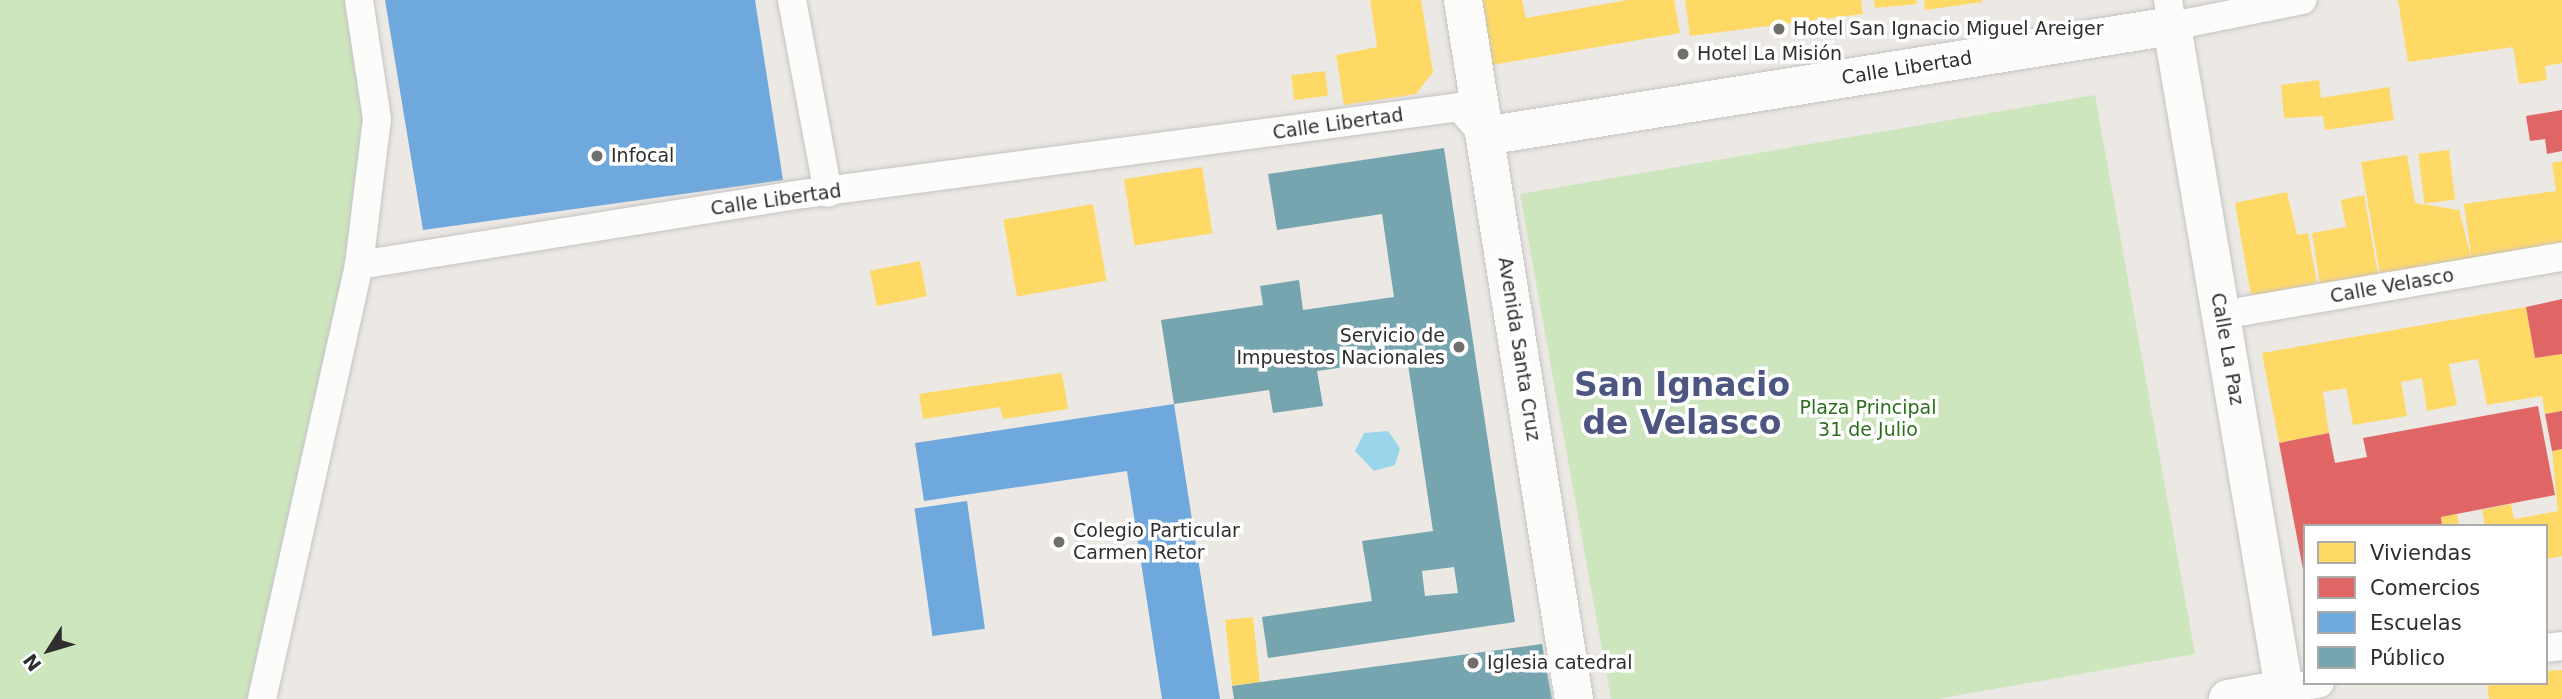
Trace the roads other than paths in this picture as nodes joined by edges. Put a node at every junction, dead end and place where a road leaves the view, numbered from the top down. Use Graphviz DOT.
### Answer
graph roads {
  1 [pos="359,0"];
  2 [pos="792,0"];
  3 [pos="1463,0"];
  4 [pos="2302,0"];
  5 [pos="2170,13"];
  6 [pos="1485,136"];
  7 [pos="828,193"];
  8 [pos="2562,257"];
  9 [pos="359,265"];
  10 [pos="2221,315"];
  11 [pos="2297,690"];
  12 [pos="261,699"];
  13 [pos="1574,699"];
  14 [pos="2228,699"];
  1 -- 9 [label="street"];
  2 -- 7 [label="street"];
  3 -- 6 [label="main road, Avenida Santa Cruz"];
  4 -- 5 [label="street, Calle Libertad"];
  5 -- 6 [label="main road, Calle Libertad"];
  5 -- 10 [label="main road, Calle La Paz"];
  6 -- 7 [label="street, Calle Libertad"];
  6 -- 13 [label="main road, Avenida Santa Cruz"];
  7 -- 9 [label="street, Calle Libertad"];
  8 -- 10 [label="street, Calle Velasco"];
  9 -- 12 [label="street"];
  10 -- 11 [label="main road, Calle La Paz"];
  11 -- 14 [label="main road"];
}
